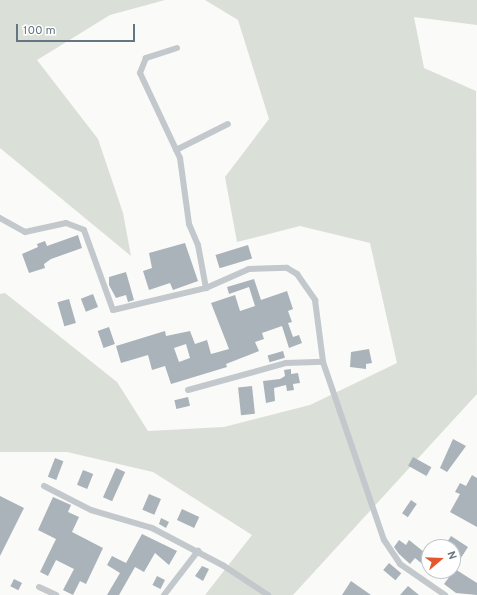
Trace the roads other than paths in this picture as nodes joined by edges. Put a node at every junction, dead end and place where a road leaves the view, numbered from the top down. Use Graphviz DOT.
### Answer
graph roads {
  1 [pos="177,48"];
  2 [pos="228,124"];
  3 [pos="176,150"];
  4 [pos="0,218"];
  5 [pos="206,288"];
  6 [pos="323,362"];
  7 [pos="188,390"];
  8 [pos="44,486"];
  9 [pos="198,552"];
  10 [pos="39,587"];
  11 [pos="56,595"];
  12 [pos="164,595"];
  13 [pos="268,595"];
  14 [pos="445,595"];
  1 -- 3 [label="street"];
  2 -- 3 [label="street"];
  3 -- 5 [label="street"];
  4 -- 5 [label="street"];
  5 -- 6 [label="street"];
  6 -- 7 [label="street"];
  6 -- 14 [label="street"];
  8 -- 9 [label="street"];
  9 -- 12 [label="street"];
  9 -- 13 [label="street"];
  10 -- 11 [label="street"];
}
